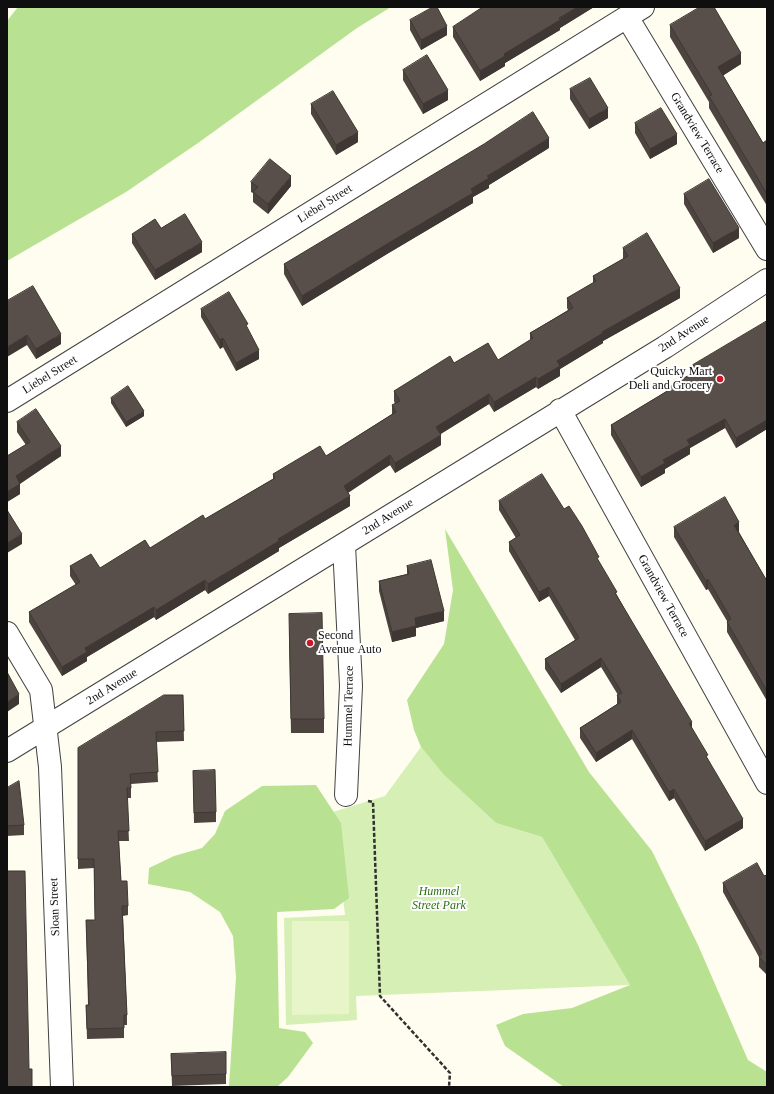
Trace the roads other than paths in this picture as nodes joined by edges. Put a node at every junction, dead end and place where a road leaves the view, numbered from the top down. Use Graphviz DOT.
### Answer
graph roads {
  1 [pos="635,12"];
  2 [pos="767,249"];
  3 [pos="767,280"];
  4 [pos="7,401"];
  5 [pos="560,410"];
  6 [pos="344,545"];
  7 [pos="7,633"];
  8 [pos="46,727"];
  9 [pos="7,751"];
  10 [pos="767,783"];
  11 [pos="346,795"];
  12 [pos="62,1087"];
  1 -- 2 [label="street, Grandview Terrace"];
  1 -- 4 [label="street, Liebel Street"];
  3 -- 5 [label="street, 2nd Avenue"];
  5 -- 6 [label="street, 2nd Avenue"];
  5 -- 10 [label="street, Grandview Terrace"];
  6 -- 8 [label="street, 2nd Avenue"];
  6 -- 11 [label="street, Hummel Terrace"];
  7 -- 8 [label="street, Sloan Street"];
  8 -- 9 [label="street, 2nd Avenue"];
  8 -- 12 [label="street, Sloan Street"];
}
